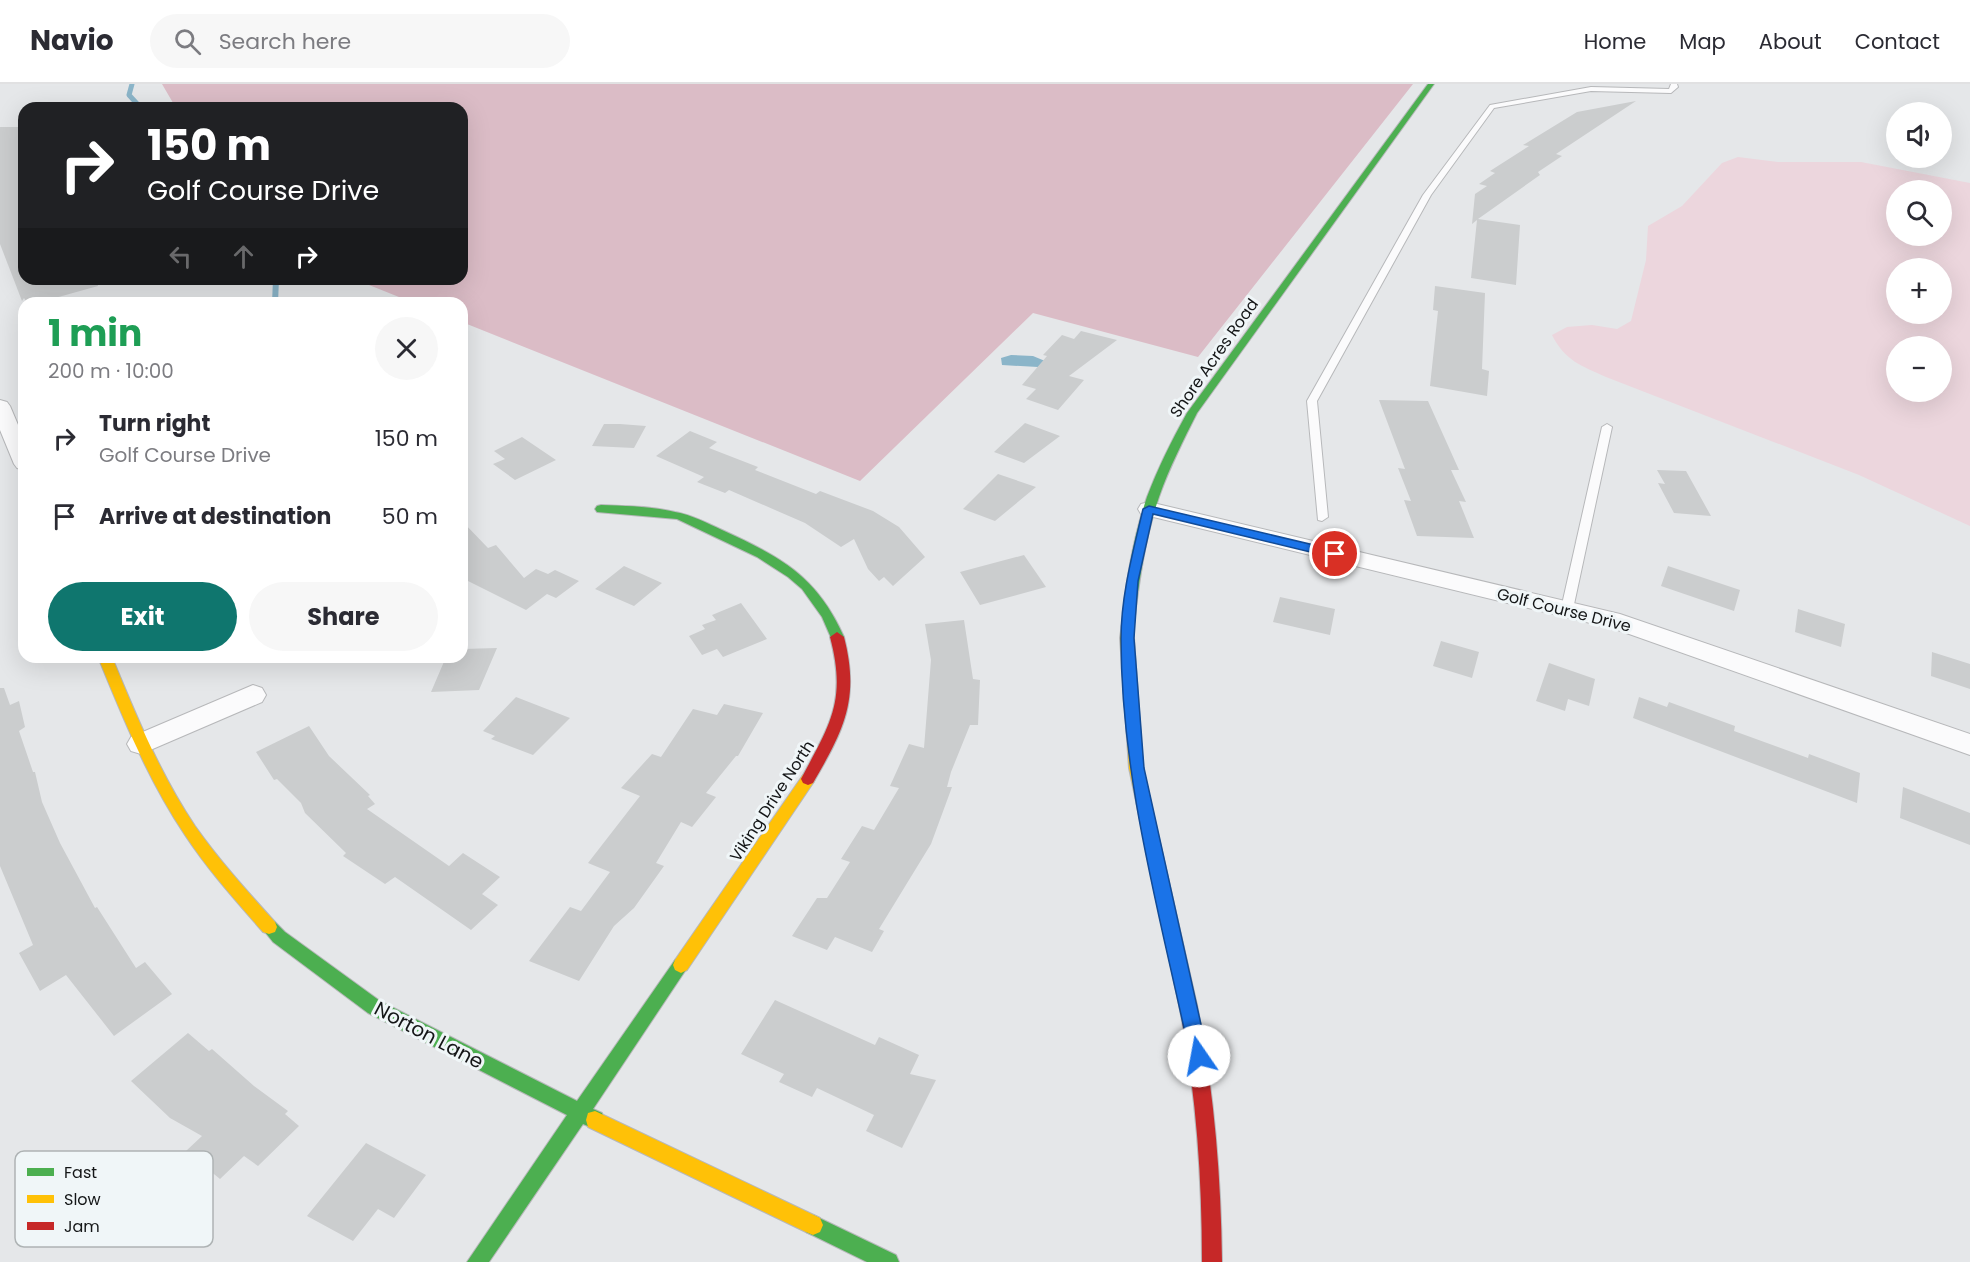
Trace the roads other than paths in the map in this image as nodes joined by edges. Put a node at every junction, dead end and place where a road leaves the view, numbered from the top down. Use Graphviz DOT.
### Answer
graph roads {
  1 [pos="1431,84"];
  2 [pos="1674,84"];
  3 [pos="0,406"];
  4 [pos="1607,427"];
  5 [pos="18,450"];
  6 [pos="601,509"];
  7 [pos="1149,509"];
  8 [pos="1322,517"];
  9 [pos="1567,609"];
  10 [pos="107,663"];
  11 [pos="253,695"];
  12 [pos="141,744"];
  13 [pos="1970,745"];
  14 [pos="580,1113"];
  15 [pos="477,1262"];
  16 [pos="889,1262"];
  17 [pos="1212,1262"];
  1 -- 7 [label="street, Shore Acres Road"];
  2 -- 8 [label="lane"];
  3 -- 5 [label="street"];
  4 -- 9 [label="lane"];
  6 -- 14 [label="street, Viking Drive North"];
  7 -- 9 [label="street, Golf Course Drive"];
  7 -- 17 [label="street, Shore Acres Road"];
  9 -- 13 [label="street, Golf Course Drive"];
  10 -- 12 [label="street, Norton Lane"];
  11 -- 12 [label="street"];
  12 -- 14 [label="street, Norton Lane"];
  14 -- 15 [label="street, Viking Drive North"];
  14 -- 16 [label="street, Norton Lane"];
}
